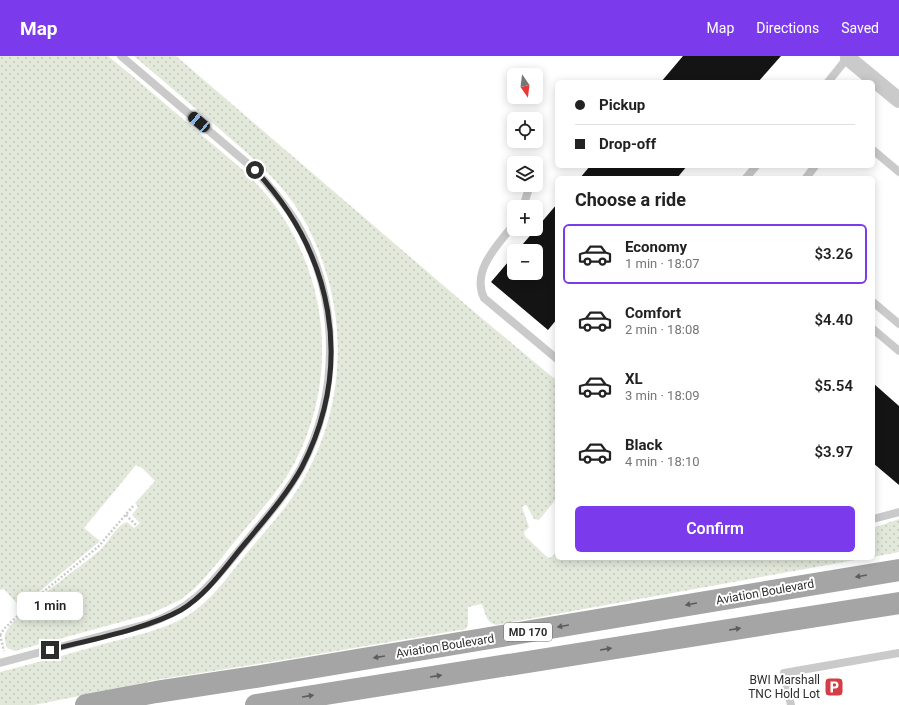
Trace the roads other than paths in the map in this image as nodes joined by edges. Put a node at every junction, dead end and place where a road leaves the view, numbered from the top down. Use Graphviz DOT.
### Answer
graph roads {
  1 [pos="121,56"];
  2 [pos="848,57"];
  3 [pos="830,80"];
  4 [pos="869,80"];
  5 [pos="876,88"];
  6 [pos="899,100"];
  7 [pos="875,152"];
  8 [pos="754,168"];
  9 [pos="899,172"];
  10 [pos="748,176"];
  11 [pos="507,233"];
  12 [pos="875,304"];
  13 [pos="899,324"];
  14 [pos="875,332"];
  15 [pos="899,351"];
  16 [pos="555,357"];
  17 [pos="899,512"];
  18 [pos="875,518"];
  19 [pos="899,570"];
  20 [pos="899,603"];
  21 [pos="899,653"];
  22 [pos="3,662"];
  23 [pos="86,705"];
  24 [pos="256,705"];
  25 [pos="791,705"];
  1 -- 22 [label="lane"];
  2 -- 3 [label="lane"];
  2 -- 4 [label="street"];
  5 -- 6 [label="street"];
  7 -- 9 [label="lane"];
  8 -- 10 [label="lane"];
  11 -- 16 [label="lane"];
  12 -- 13 [label="lane"];
  14 -- 15 [label="lane"];
  17 -- 18 [label="lane"];
  19 -- 23 [label="main road, Aviation Boulevard / MD 170, one-way"];
  24 -- 20 [label="main road, MD 170, one-way"];
  21 -- 25 [label="lane"];
}
